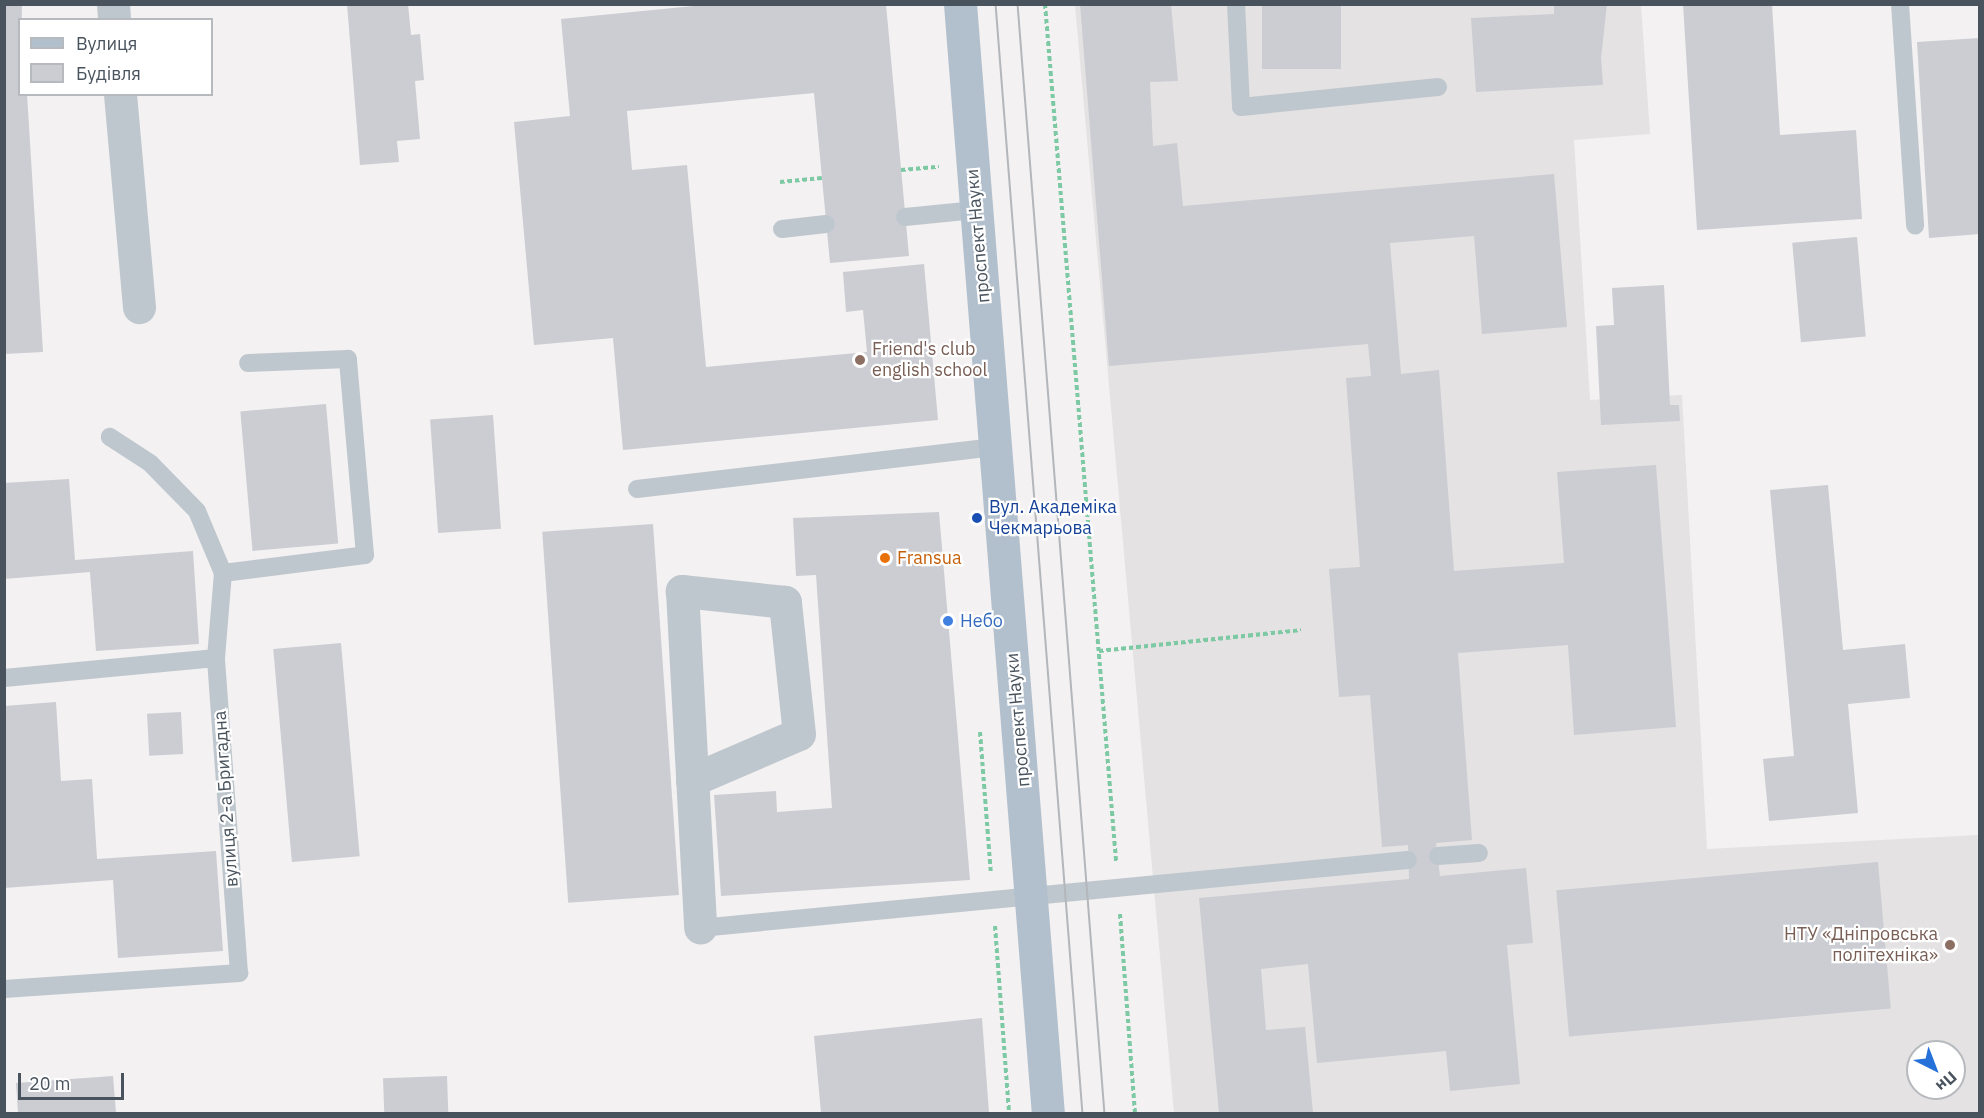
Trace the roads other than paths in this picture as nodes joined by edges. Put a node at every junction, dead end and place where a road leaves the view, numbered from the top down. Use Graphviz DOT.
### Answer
graph roads {
  1 [pos="960,4"];
  2 [pos="1236,4"];
  3 [pos="1900,4"];
  4 [pos="1438,87"];
  5 [pos="120,96"];
  6 [pos="976,210"];
  7 [pos="905,217"];
  8 [pos="826,224"];
  9 [pos="1915,225"];
  10 [pos="782,229"];
  11 [pos="139,307"];
  12 [pos="248,363"];
  13 [pos="110,437"];
  14 [pos="995,447"];
  15 [pos="637,489"];
  16 [pos="223,573"];
  17 [pos="216,658"];
  18 [pos="4,678"];
  19 [pos="692,780"];
  20 [pos="1479,853"];
  21 [pos="1438,856"];
  22 [pos="1408,860"];
  23 [pos="1032,895"];
  24 [pos="700,928"];
  25 [pos="4,990"];
  26 [pos="1048,1113"];
  1 -- 6 [label="main road, проспект Науки"];
  2 -- 4 [label="lane"];
  3 -- 9 [label="lane"];
  5 -- 11 [label="street"];
  6 -- 7 [label="lane"];
  6 -- 14 [label="main road, проспект Науки"];
  8 -- 10 [label="lane"];
  12 -- 16 [label="lane"];
  13 -- 16 [label="lane, вулиця 2-а Бригадна"];
  14 -- 15 [label="lane"];
  14 -- 23 [label="main road, проспект Науки"];
  16 -- 17 [label="lane, вулиця 2-а Бригадна"];
  17 -- 18 [label="lane"];
  17 -- 25 [label="lane, вулиця 2-а Бригадна"];
  19 -- 19 [label="street"];
  19 -- 24 [label="street"];
  20 -- 21 [label="lane"];
  22 -- 23 [label="lane"];
  23 -- 24 [label="lane"];
  23 -- 26 [label="main road, проспект Науки"];
}
